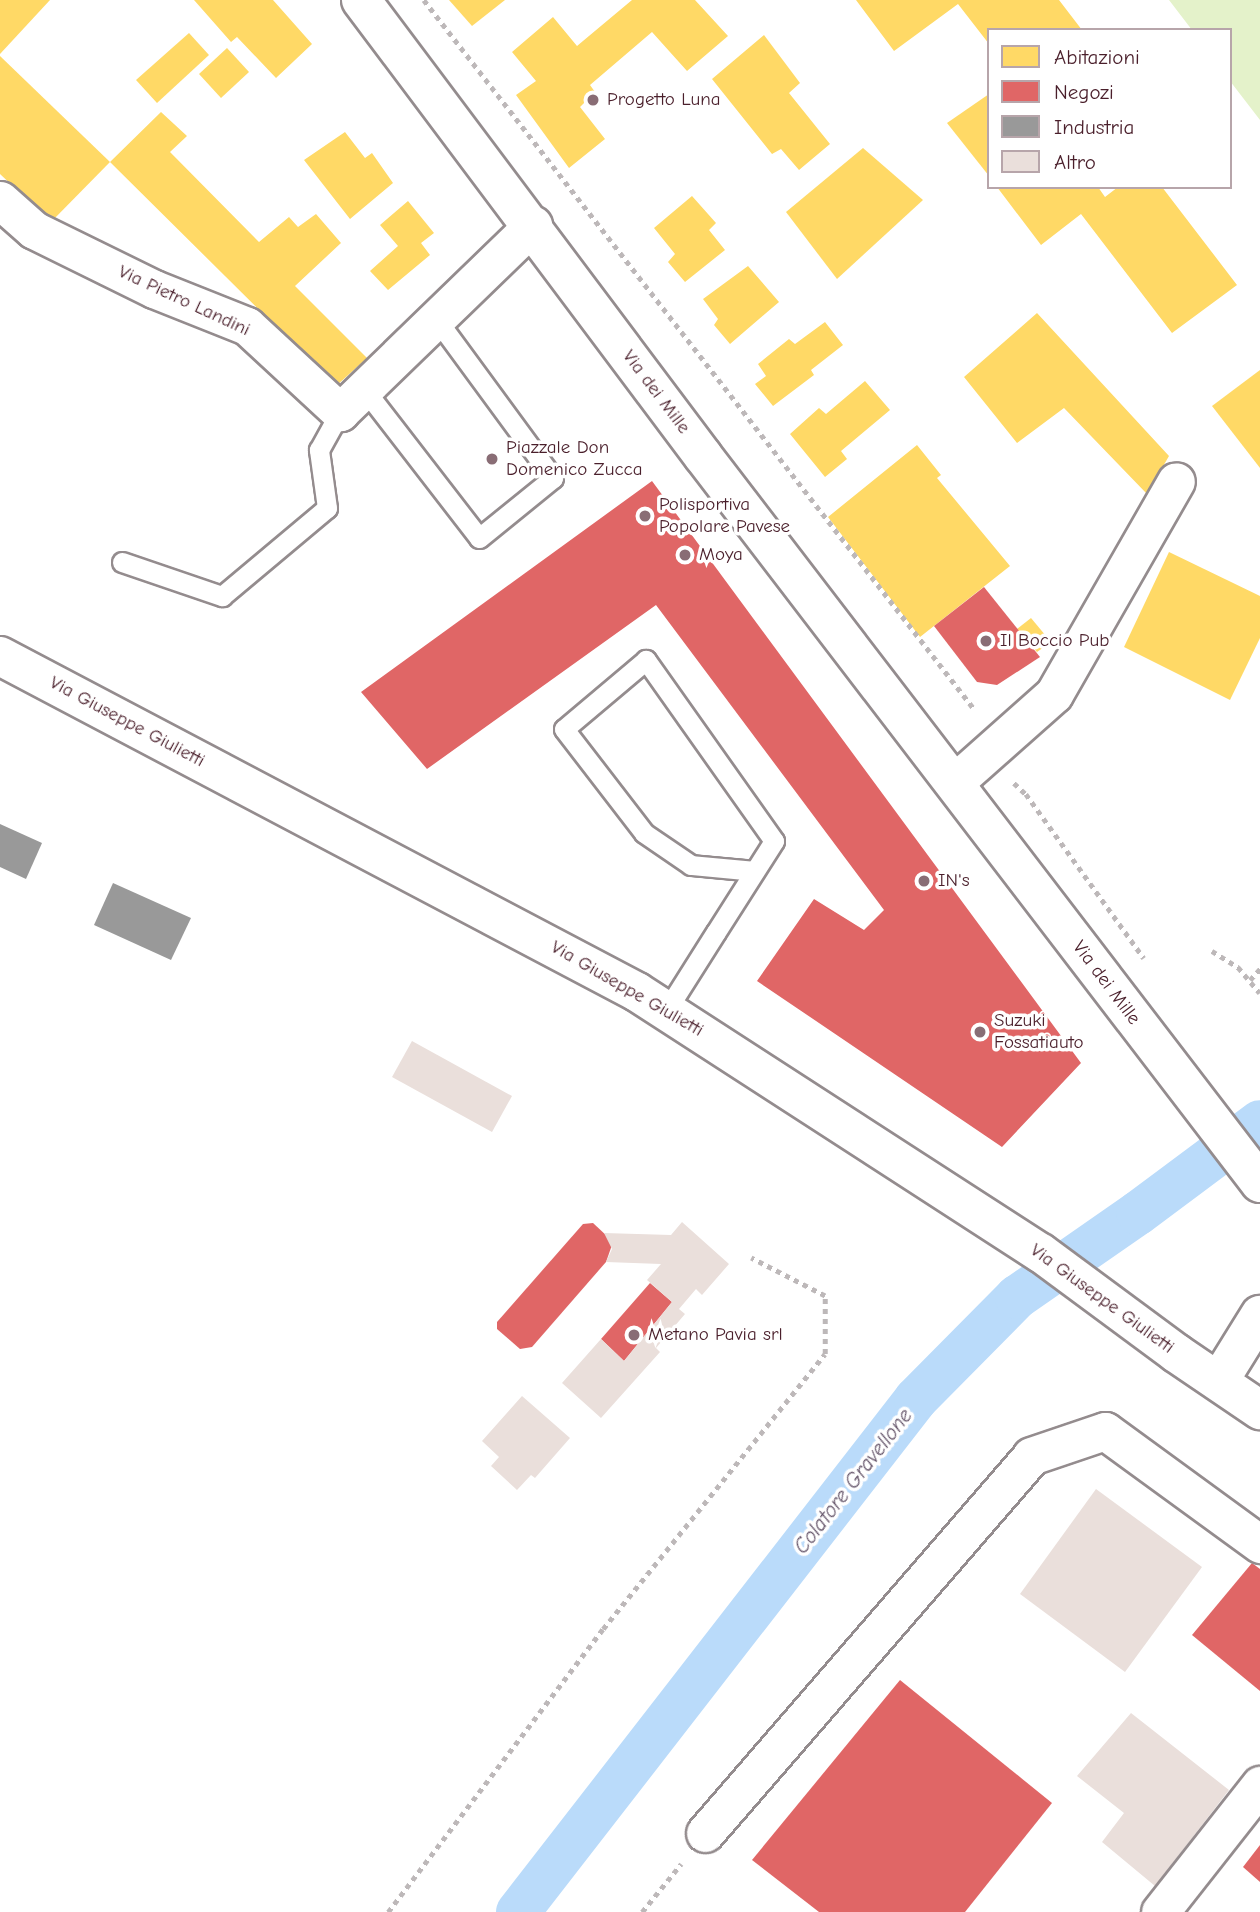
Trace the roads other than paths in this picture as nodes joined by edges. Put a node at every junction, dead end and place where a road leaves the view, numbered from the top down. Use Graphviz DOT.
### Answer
graph roads {
  1 [pos="360,0"];
  2 [pos="0,200"];
  3 [pos="533,225"];
  4 [pos="436,319"];
  5 [pos="352,400"];
  6 [pos="1176,481"];
  7 [pos="122,562"];
  8 [pos="0,656"];
  9 [pos="955,782"];
  10 [pos="754,871"];
  11 [pos="666,1011"];
  12 [pos="1260,1183"];
  13 [pos="1260,1315"];
  14 [pos="1219,1381"];
  15 [pos="1260,1410"];
  16 [pos="1260,1544"];
  17 [pos="1260,1785"];
  18 [pos="705,1833"];
  19 [pos="1160,1912"];
  1 -- 3 [label="street, Via dei Mille"];
  2 -- 5 [label="street, Via Pietro Landini"];
  3 -- 4 [label="street"];
  3 -- 9 [label="street, Via dei Mille"];
  4 -- 5 [label="street"];
  4 -- 5 [label="lane"];
  5 -- 7 [label="lane"];
  6 -- 9 [label="street"];
  8 -- 11 [label="street, Via Giuseppe Giulietti"];
  9 -- 12 [label="street, Via dei Mille"];
  10 -- 10 [label="lane"];
  10 -- 11 [label="lane"];
  11 -- 14 [label="street, Via Giuseppe Giulietti"];
  13 -- 14 [label="street"];
  14 -- 15 [label="street, Via Giuseppe Giulietti"];
  16 -- 18 [label="street"];
  17 -- 19 [label="street"];
}
